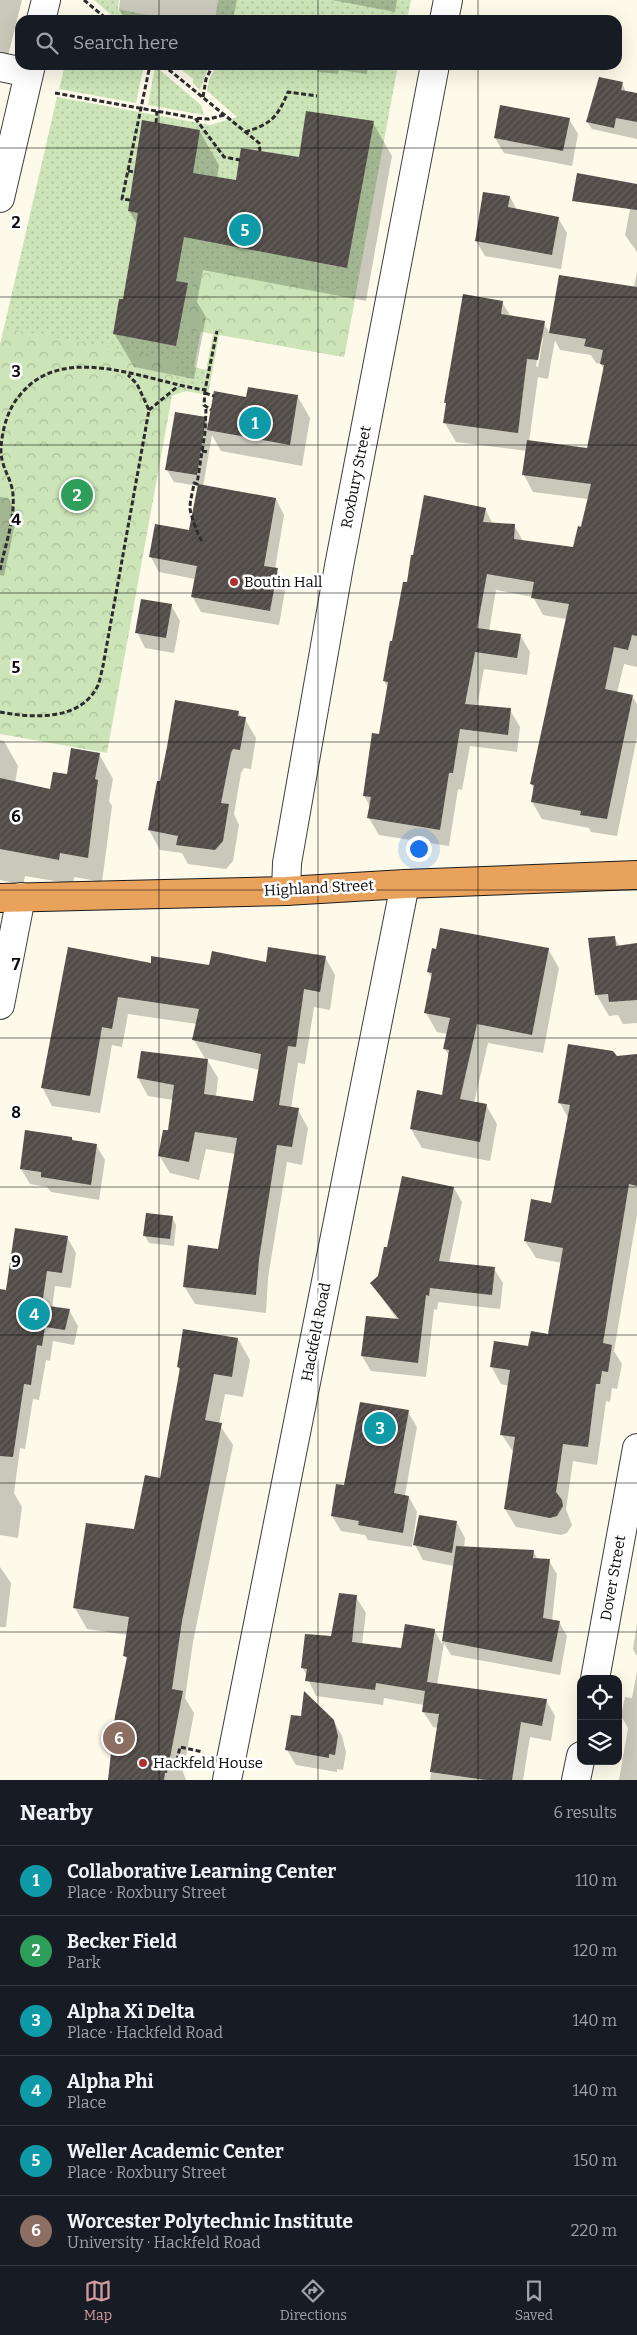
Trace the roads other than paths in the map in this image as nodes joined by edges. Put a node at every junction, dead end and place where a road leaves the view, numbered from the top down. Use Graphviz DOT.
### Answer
graph roads {
  1 [pos="46,0"];
  2 [pos="448,0"];
  3 [pos="42,15"];
  4 [pos="445,15"];
  5 [pos="0,67"];
  6 [pos="15,68"];
  7 [pos="30,70"];
  8 [pos="434,70"];
  9 [pos="0,198"];
  10 [pos="637,876"];
  11 [pos="405,884"];
  12 [pos="286,891"];
  13 [pos="11,898"];
  14 [pos="0,1005"];
  15 [pos="637,1448"];
  16 [pos="596,1675"];
  17 [pos="579,1765"];
  18 [pos="227,1780"];
  19 [pos="576,1780"];
  1 -- 3 [label="street"];
  2 -- 4 [label="street"];
  5 -- 6 [label="street"];
  7 -- 9 [label="street"];
  8 -- 12 [label="street, Roxbury Street"];
  10 -- 11 [label="highway, Highland Street"];
  11 -- 12 [label="highway, Highland Street"];
  11 -- 18 [label="street, Hackfeld Road"];
  12 -- 13 [label="highway, Highland Street"];
  13 -- 14 [label="street"];
  15 -- 16 [label="street, Dover Street"];
  17 -- 19 [label="street"];
}
